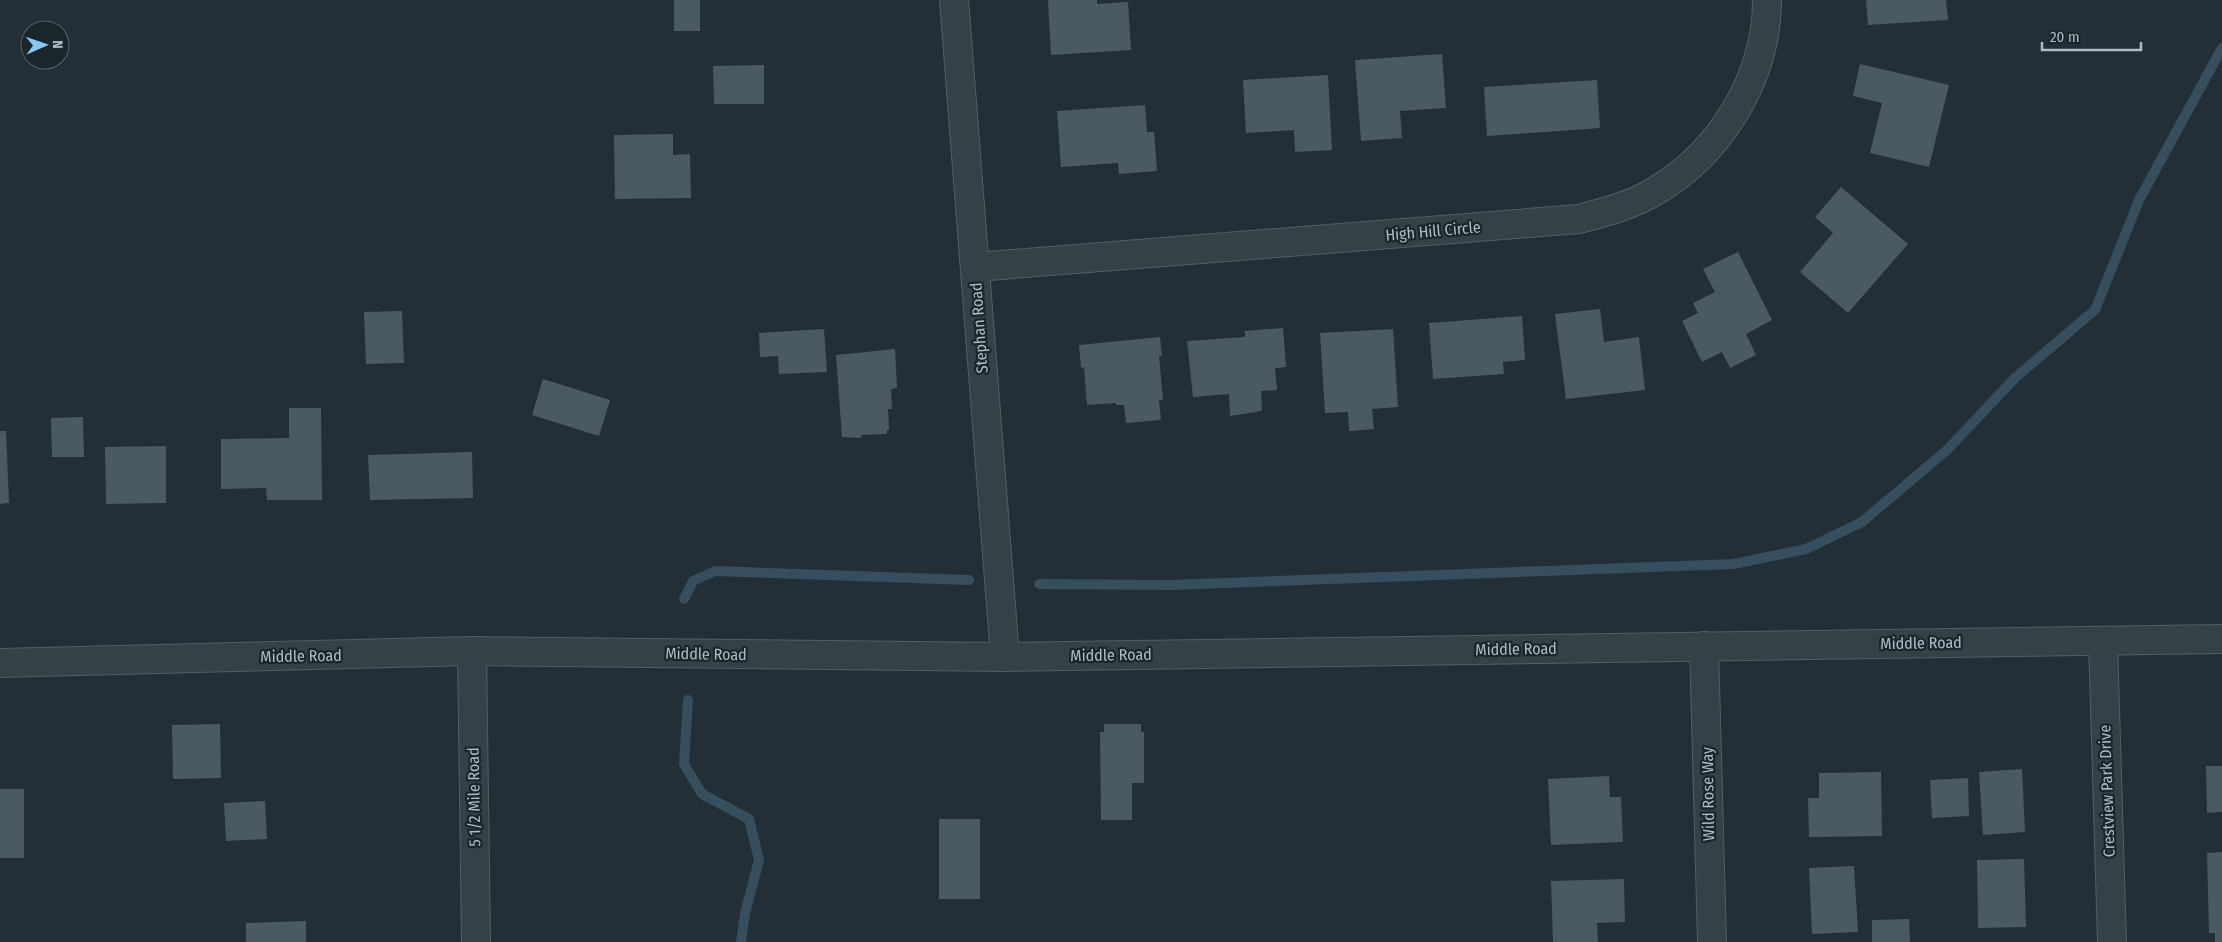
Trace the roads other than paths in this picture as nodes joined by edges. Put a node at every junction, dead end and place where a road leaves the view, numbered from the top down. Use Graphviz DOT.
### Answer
graph roads {
  1 [pos="954,0"];
  2 [pos="1767,0"];
  3 [pos="974,267"];
  4 [pos="2222,639"];
  5 [pos="2103,641"];
  6 [pos="1704,646"];
  7 [pos="472,651"];
  8 [pos="1004,657"];
  9 [pos="0,663"];
  10 [pos="476,942"];
  11 [pos="1712,942"];
  12 [pos="2112,942"];
  1 -- 3 [label="street, Stephan Road"];
  2 -- 3 [label="street, High Hill Circle"];
  3 -- 8 [label="street, Stephan Road"];
  4 -- 5 [label="street, Middle Road"];
  5 -- 6 [label="street, Middle Road"];
  5 -- 12 [label="street, Crestview Park Drive"];
  6 -- 8 [label="street, Middle Road"];
  6 -- 11 [label="street, Wild Rose Way"];
  7 -- 8 [label="street, Middle Road"];
  7 -- 9 [label="street, Middle Road"];
  7 -- 10 [label="street, 5 1/2 Mile Road"];
}
